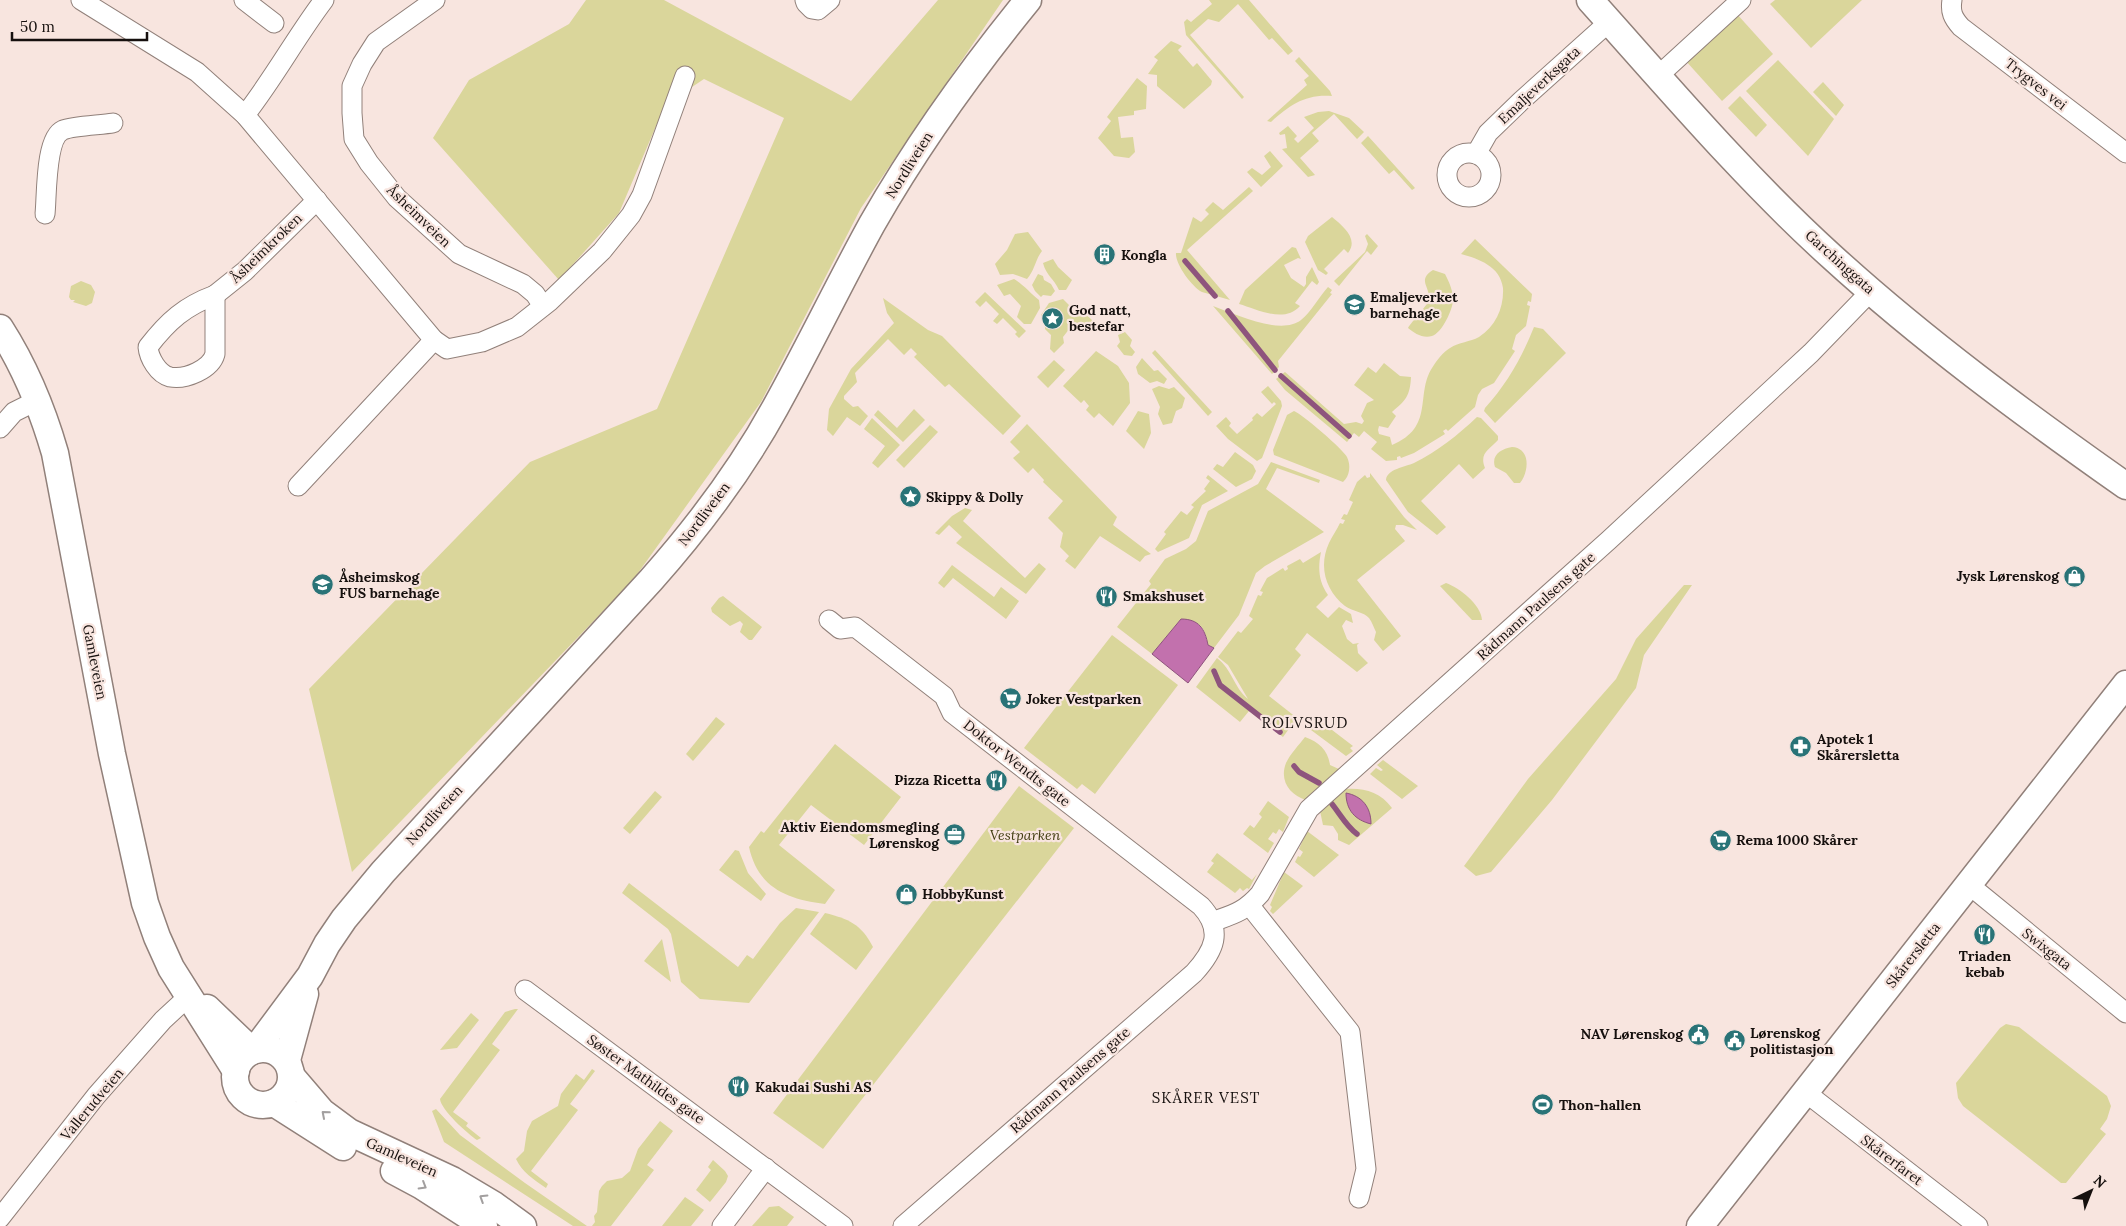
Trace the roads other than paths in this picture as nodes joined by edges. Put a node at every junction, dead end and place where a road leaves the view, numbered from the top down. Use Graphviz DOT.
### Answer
graph roads {
  1 [pos="81,0"];
  2 [pos="244,0"];
  3 [pos="324,0"];
  4 [pos="435,0"];
  5 [pos="806,0"];
  6 [pos="830,0"];
  7 [pos="1028,0"];
  8 [pos="1590,0"];
  9 [pos="1741,0"];
  10 [pos="1951,5"];
  11 [pos="1609,22"];
  12 [pos="274,23"];
  13 [pos="686,76"];
  14 [pos="1658,76"];
  15 [pos="245,115"];
  16 [pos="113,123"];
  17 [pos="2126,153"];
  18 [pos="1476,154"];
  19 [pos="316,200"];
  20 [pos="45,214"];
  21 [pos="1871,291"];
  22 [pos="216,295"];
  23 [pos="543,306"];
  24 [pos="0,328"];
  25 [pos="440,344"];
  26 [pos="38,400"];
  27 [pos="0,428"];
  28 [pos="298,486"];
  29 [pos="2126,486"];
  30 [pos="829,620"];
  31 [pos="2126,684"];
  32 [pos="1968,884"];
  33 [pos="1250,906"];
  34 [pos="1209,918"];
  35 [pos="310,976"];
  36 [pos="525,990"];
  37 [pos="189,996"];
  38 [pos="2126,1012"];
  39 [pos="254,1050"];
  40 [pos="289,1069"];
  41 [pos="236,1071"];
  42 [pos="1805,1092"];
  43 [pos="274,1103"];
  44 [pos="766,1168"];
  45 [pos="1359,1198"];
  46 [pos="0,1218"];
  47 [pos="484,1226"];
  48 [pos="523,1226"];
  49 [pos="722,1226"];
  50 [pos="844,1226"];
  51 [pos="903,1226"];
  52 [pos="1700,1226"];
  53 [pos="1978,1226"];
  1 -- 15 [label="street"];
  2 -- 12 [label="street"];
  3 -- 15 [label="street"];
  4 -- 23 [label="street, Åsheimveien"];
  5 -- 6 [label="street"];
  7 -- 35 [label="main road, Nordliveien"];
  8 -- 11 [label="main road, Garchinggata"];
  9 -- 14 [label="street"];
  10 -- 17 [label="street, Trygves vei"];
  11 -- 14 [label="main road, Garchinggata"];
  11 -- 18 [label="street, Emaljeverksgata"];
  13 -- 23 [label="street"];
  14 -- 21 [label="main road, Garchinggata"];
  15 -- 19 [label="street"];
  16 -- 20 [label="street"];
  19 -- 22 [label="street, Åsheimkroken"];
  19 -- 25 [label="street"];
  21 -- 29 [label="main road, Garchinggata"];
  21 -- 33 [label="street, Rådmann Paulsens gate"];
  22 -- 22 [label="street, Åsheimkroken"];
  23 -- 25 [label="street"];
  24 -- 26 [label="main road, Gamleveien"];
  25 -- 28 [label="street"];
  26 -- 27 [label="street"];
  26 -- 37 [label="main road, Gamleveien"];
  30 -- 34 [label="street, Doktor Wendts gate"];
  31 -- 32 [label="main road, Skårersletta"];
  32 -- 38 [label="street, Swixgata"];
  32 -- 42 [label="main road, Skårersletta"];
  33 -- 34 [label="street, Rådmann Paulsens gate"];
  33 -- 45 [label="street"];
  34 -- 51 [label="street, Rådmann Paulsens gate"];
  35 -- 39 [label="main road, Nordliveien"];
  35 -- 40 [label="main road, Nordliveien"];
  36 -- 44 [label="street, Søster Mathildes gate"];
  37 -- 39 [label="main road, Gamleveien"];
  37 -- 41 [label="main road, Gamleveien"];
  37 -- 46 [label="street, Vallerudveien"];
  39 -- 40 [label="main road, Gamleveien"];
  39 -- 41 [label="main road"];
  40 -- 43 [label="main road"];
  48 -- 40 [label="main road, Gamleveien, one-way"];
  41 -- 43 [label="main road, Gamleveien"];
  42 -- 52 [label="main road, Skårersletta"];
  42 -- 53 [label="street, Skårerfaret"];
  43 -- 47 [label="main road, Gamleveien, one-way"];
  44 -- 49 [label="street"];
  44 -- 50 [label="street"];
}
